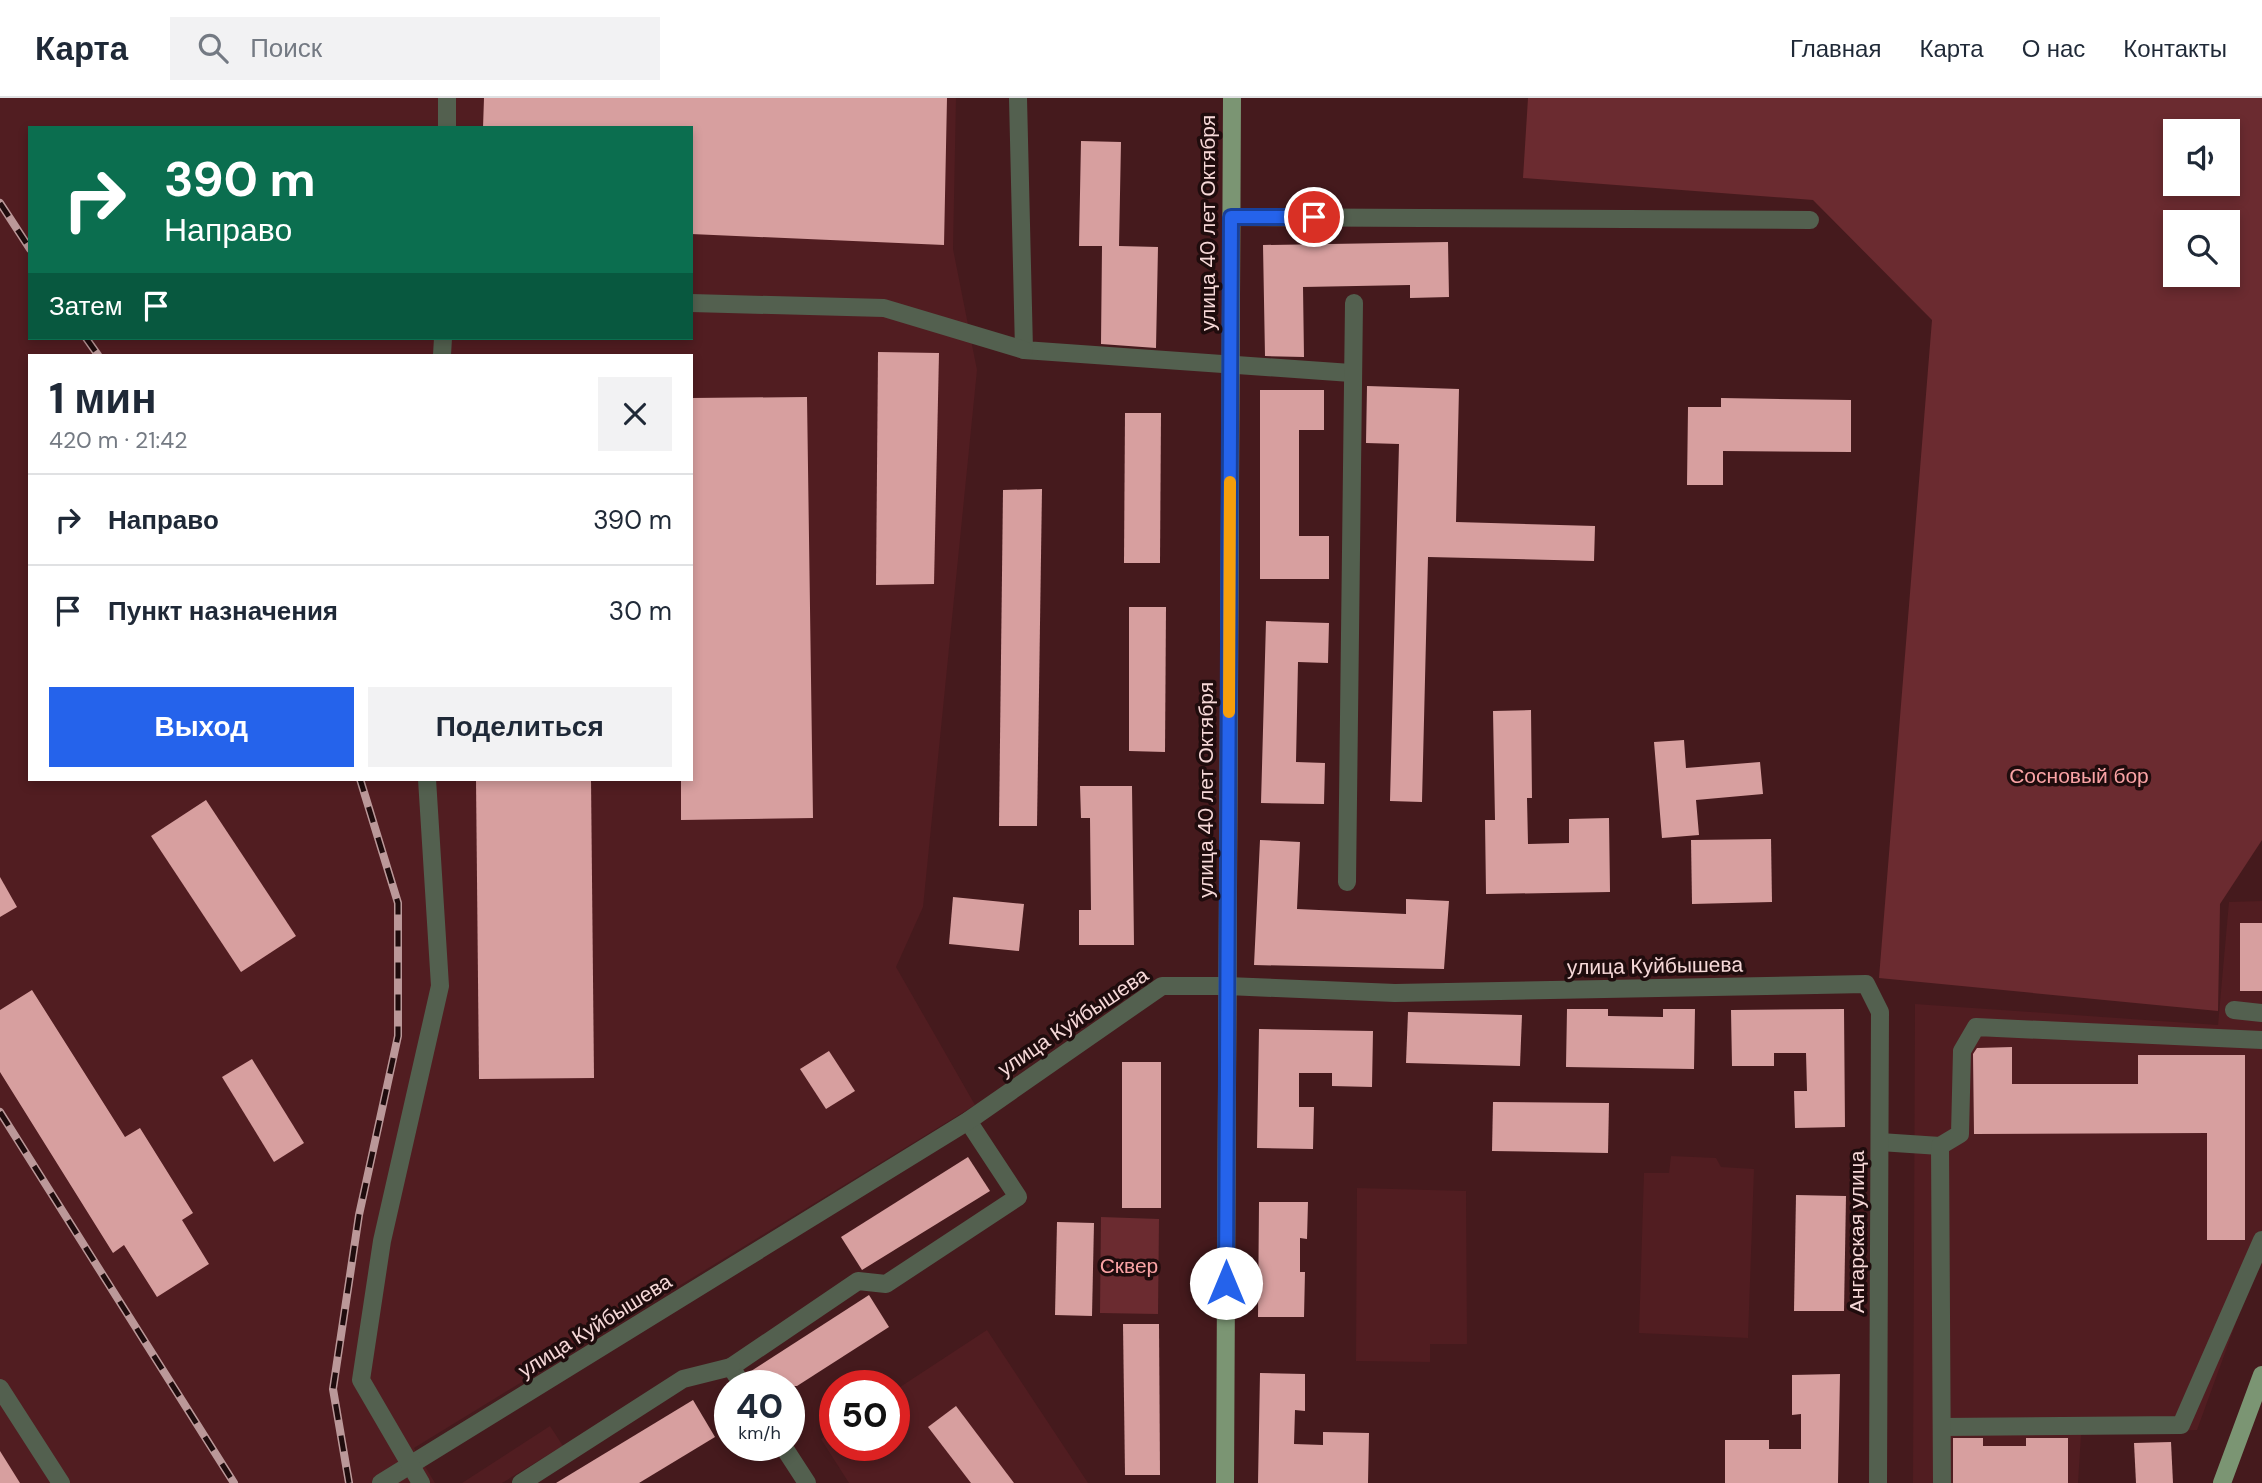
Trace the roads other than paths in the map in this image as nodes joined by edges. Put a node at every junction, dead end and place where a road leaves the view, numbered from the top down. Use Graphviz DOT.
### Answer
graph roads {
  1 [pos="447,98"];
  2 [pos="1018,98"];
  3 [pos="1232,98"];
  4 [pos="447,126"];
  5 [pos="1231,217"];
  6 [pos="1810,220"];
  7 [pos="693,303"];
  8 [pos="1354,303"];
  9 [pos="1024,350"];
  10 [pos="1230,364"];
  11 [pos="1351,373"];
  12 [pos="427,781"];
  13 [pos="1347,882"];
  14 [pos="1866,984"];
  15 [pos="1227,986"];
  16 [pos="2234,1010"];
  17 [pos="2262,1013"];
  18 [pos="2262,1040"];
  19 [pos="968,1121"];
  20 [pos="1880,1142"];
  21 [pos="1940,1146"];
  22 [pos="2262,1240"];
  23 [pos="731,1367"];
  24 [pos="733,1370"];
  25 [pos="2262,1375"];
  26 [pos="0,1388"];
  27 [pos="1942,1427"];
  28 [pos="793,1461"];
  29 [pos="411,1467"];
  30 [pos="61,1483"];
  31 [pos="381,1483"];
  32 [pos="421,1483"];
  33 [pos="521,1483"];
  34 [pos="807,1483"];
  35 [pos="1225,1483"];
  36 [pos="1878,1483"];
  37 [pos="1942,1483"];
  38 [pos="2222,1483"];
  1 -- 4 [label="street"];
  2 -- 9 [label="street"];
  3 -- 5 [label="main road, улица 40 лет Октября"];
  5 -- 6 [label="street"];
  5 -- 10 [label="main road, улица 40 лет Октября"];
  7 -- 9 [label="street"];
  8 -- 11 [label="street"];
  9 -- 10 [label="street"];
  10 -- 11 [label="street"];
  10 -- 15 [label="main road, улица 40 лет Октября"];
  11 -- 13 [label="street"];
  12 -- 29 [label="street"];
  14 -- 15 [label="street, улица Куйбышева"];
  14 -- 20 [label="street, Ангарская улица"];
  15 -- 19 [label="street, улица Куйбышева"];
  15 -- 35 [label="main road, улица 40 лет Октября"];
  16 -- 17 [label="street"];
  18 -- 21 [label="street"];
  19 -- 23 [label="street"];
  19 -- 29 [label="street, улица Куйбышева"];
  20 -- 21 [label="street"];
  20 -- 36 [label="street, Ангарская улица"];
  21 -- 27 [label="street"];
  22 -- 27 [label="street"];
  23 -- 24 [label="street"];
  23 -- 33 [label="street"];
  25 -- 38 [label="main road"];
  26 -- 30 [label="street"];
  27 -- 37 [label="street"];
  28 -- 34 [label="street"];
  29 -- 31 [label="street, улица Куйбышева"];
  29 -- 32 [label="street"];
}
